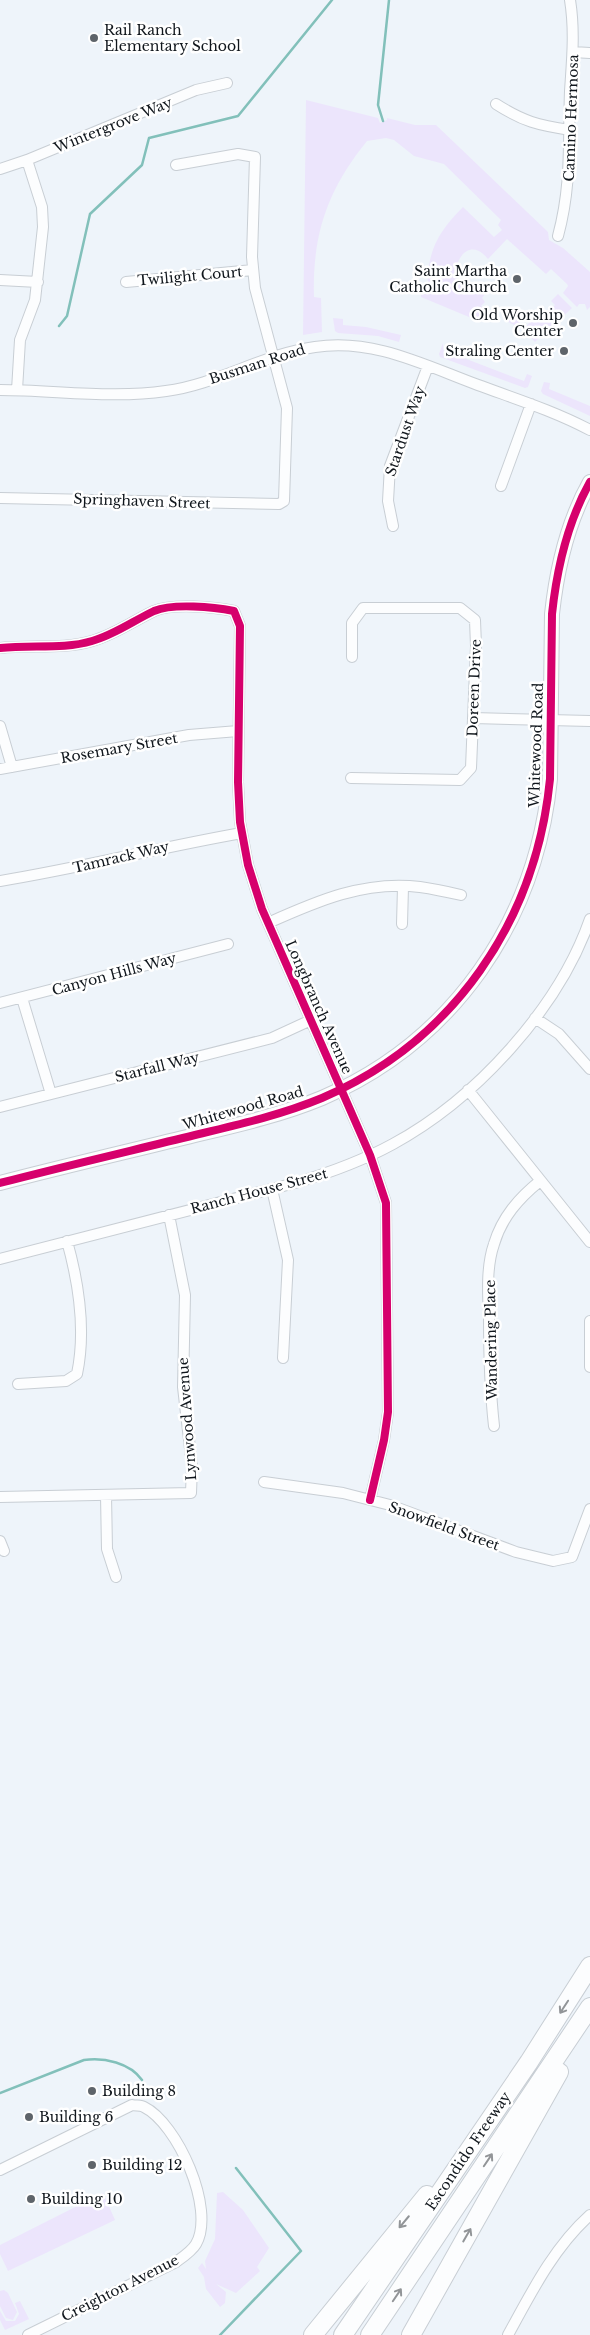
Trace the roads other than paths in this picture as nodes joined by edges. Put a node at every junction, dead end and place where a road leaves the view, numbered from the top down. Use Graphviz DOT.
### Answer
graph roads {
  1 [pos="570,0"];
  2 [pos="573,52"];
  3 [pos="590,53"];
  4 [pos="227,83"];
  5 [pos="496,104"];
  6 [pos="570,130"];
  7 [pos="27,160"];
  8 [pos="176,165"];
  9 [pos="0,169"];
  10 [pos="558,236"];
  11 [pos="253,270"];
  12 [pos="0,280"];
  13 [pos="38,282"];
  14 [pos="126,282"];
  15 [pos="273,356"];
  16 [pos="428,366"];
  17 [pos="0,390"];
  18 [pos="17,390"];
  19 [pos="531,404"];
  20 [pos="590,430"];
  21 [pos="590,482"];
  22 [pos="501,486"];
  23 [pos="0,498"];
  24 [pos="393,526"];
  25 [pos="0,648"];
  26 [pos="352,657"];
  27 [pos="474,718"];
  28 [pos="551,720"];
  29 [pos="590,720"];
  30 [pos="0,726"];
  31 [pos="238,731"];
  32 [pos="12,767"];
  33 [pos="0,769"];
  34 [pos="351,778"];
  35 [pos="242,833"];
  36 [pos="0,881"];
  37 [pos="404,887"];
  38 [pos="461,895"];
  39 [pos="590,919"];
  40 [pos="268,923"];
  41 [pos="402,924"];
  42 [pos="588,932"];
  43 [pos="228,944"];
  44 [pos="22,998"];
  45 [pos="0,1003"];
  46 [pos="535,1018"];
  47 [pos="311,1020"];
  48 [pos="590,1069"];
  49 [pos="342,1089"];
  50 [pos="468,1090"];
  51 [pos="51,1094"];
  52 [pos="0,1107"];
  53 [pos="370,1155"];
  54 [pos="540,1181"];
  55 [pos="0,1184"];
  56 [pos="272,1189"];
  57 [pos="169,1215"];
  58 [pos="67,1242"];
  59 [pos="590,1242"];
  60 [pos="0,1259"];
  61 [pos="590,1321"];
  62 [pos="282,1358"];
  63 [pos="590,1367"];
  64 [pos="18,1384"];
  65 [pos="494,1426"];
  66 [pos="264,1482"];
  67 [pos="106,1495"];
  68 [pos="0,1497"];
  69 [pos="370,1500"];
  70 [pos="590,1509"];
  71 [pos="0,1541"];
  72 [pos="4,1551"];
  73 [pos="116,1577"];
  74 [pos="590,1966"];
  75 [pos="590,2008"];
  76 [pos="0,2170"];
  77 [pos="451,2178"];
  78 [pos="590,2215"];
  79 [pos="28,2335"];
  80 [pos="313,2335"];
  81 [pos="343,2335"];
  82 [pos="370,2335"];
  83 [pos="410,2335"];
  84 [pos="508,2335"];
  1 -- 2 [label="street, Camino Hermosa"];
  2 -- 3 [label="street"];
  2 -- 6 [label="street, Camino Hermosa"];
  4 -- 7 [label="street, Wintergrove Way"];
  5 -- 6 [label="street"];
  6 -- 10 [label="street, Camino Hermosa"];
  7 -- 9 [label="street, Wintergrove Way"];
  7 -- 13 [label="street"];
  8 -- 11 [label="street"];
  11 -- 14 [label="street, Twilight Court"];
  11 -- 15 [label="street"];
  12 -- 13 [label="street"];
  13 -- 18 [label="street"];
  15 -- 16 [label="street, Busman Road"];
  15 -- 18 [label="street, Busman Road"];
  15 -- 23 [label="street, Springhaven Street"];
  16 -- 19 [label="street, Busman Road"];
  16 -- 24 [label="street, Stardust Way"];
  17 -- 18 [label="street, Busman Road"];
  19 -- 20 [label="street, Busman Road"];
  19 -- 22 [label="street"];
  21 -- 28 [label="main road, Whitewood Road"];
  25 -- 31 [label="street, Longbranch Avenue"];
  26 -- 27 [label="street, Doreen Drive"];
  27 -- 28 [label="street"];
  27 -- 34 [label="street, Doreen Drive"];
  28 -- 29 [label="street"];
  28 -- 49 [label="main road, Whitewood Road"];
  30 -- 32 [label="street"];
  31 -- 32 [label="street, Rosemary Street"];
  31 -- 35 [label="street, Longbranch Avenue"];
  32 -- 33 [label="street, Rosemary Street"];
  35 -- 36 [label="street, Tamrack Way"];
  35 -- 40 [label="street, Longbranch Avenue"];
  37 -- 38 [label="street"];
  37 -- 40 [label="street"];
  37 -- 41 [label="street"];
  39 -- 42 [label="street, Ranch House Street"];
  40 -- 47 [label="street, Longbranch Avenue"];
  42 -- 46 [label="street, Ranch House Street"];
  43 -- 44 [label="street, Canyon Hills Way"];
  44 -- 45 [label="street, Canyon Hills Way"];
  44 -- 51 [label="street"];
  46 -- 48 [label="street"];
  46 -- 50 [label="street, Ranch House Street"];
  47 -- 49 [label="street, Longbranch Avenue"];
  47 -- 51 [label="street, Starfall Way"];
  49 -- 53 [label="street, Longbranch Avenue"];
  49 -- 55 [label="main road, Whitewood Road"];
  50 -- 53 [label="street, Ranch House Street"];
  50 -- 54 [label="street"];
  51 -- 52 [label="street, Starfall Way"];
  53 -- 56 [label="street, Ranch House Street"];
  53 -- 69 [label="street, Longbranch Avenue"];
  54 -- 59 [label="street"];
  54 -- 65 [label="street, Wandering Place"];
  56 -- 57 [label="street, Ranch House Street"];
  56 -- 62 [label="street"];
  57 -- 58 [label="street, Ranch House Street"];
  57 -- 67 [label="street, Lynwood Avenue"];
  58 -- 60 [label="street, Ranch House Street"];
  58 -- 64 [label="street"];
  61 -- 63 [label="street"];
  66 -- 69 [label="street, Snowfield Street"];
  67 -- 68 [label="street, Lynwood Avenue"];
  67 -- 73 [label="street"];
  69 -- 70 [label="street, Snowfield Street"];
  71 -- 72 [label="street"];
  74 -- 77 [label="highway, Escondido Freeway, one-way"];
  82 -- 75 [label="highway, Escondido Freeway, one-way"];
  83 -- 75 [label="highway, one-way"];
  76 -- 79 [label="street, Creighton Avenue"];
  77 -- 80 [label="highway, one-way"];
  77 -- 81 [label="highway, Escondido Freeway"];
  78 -- 84 [label="street"];
}
